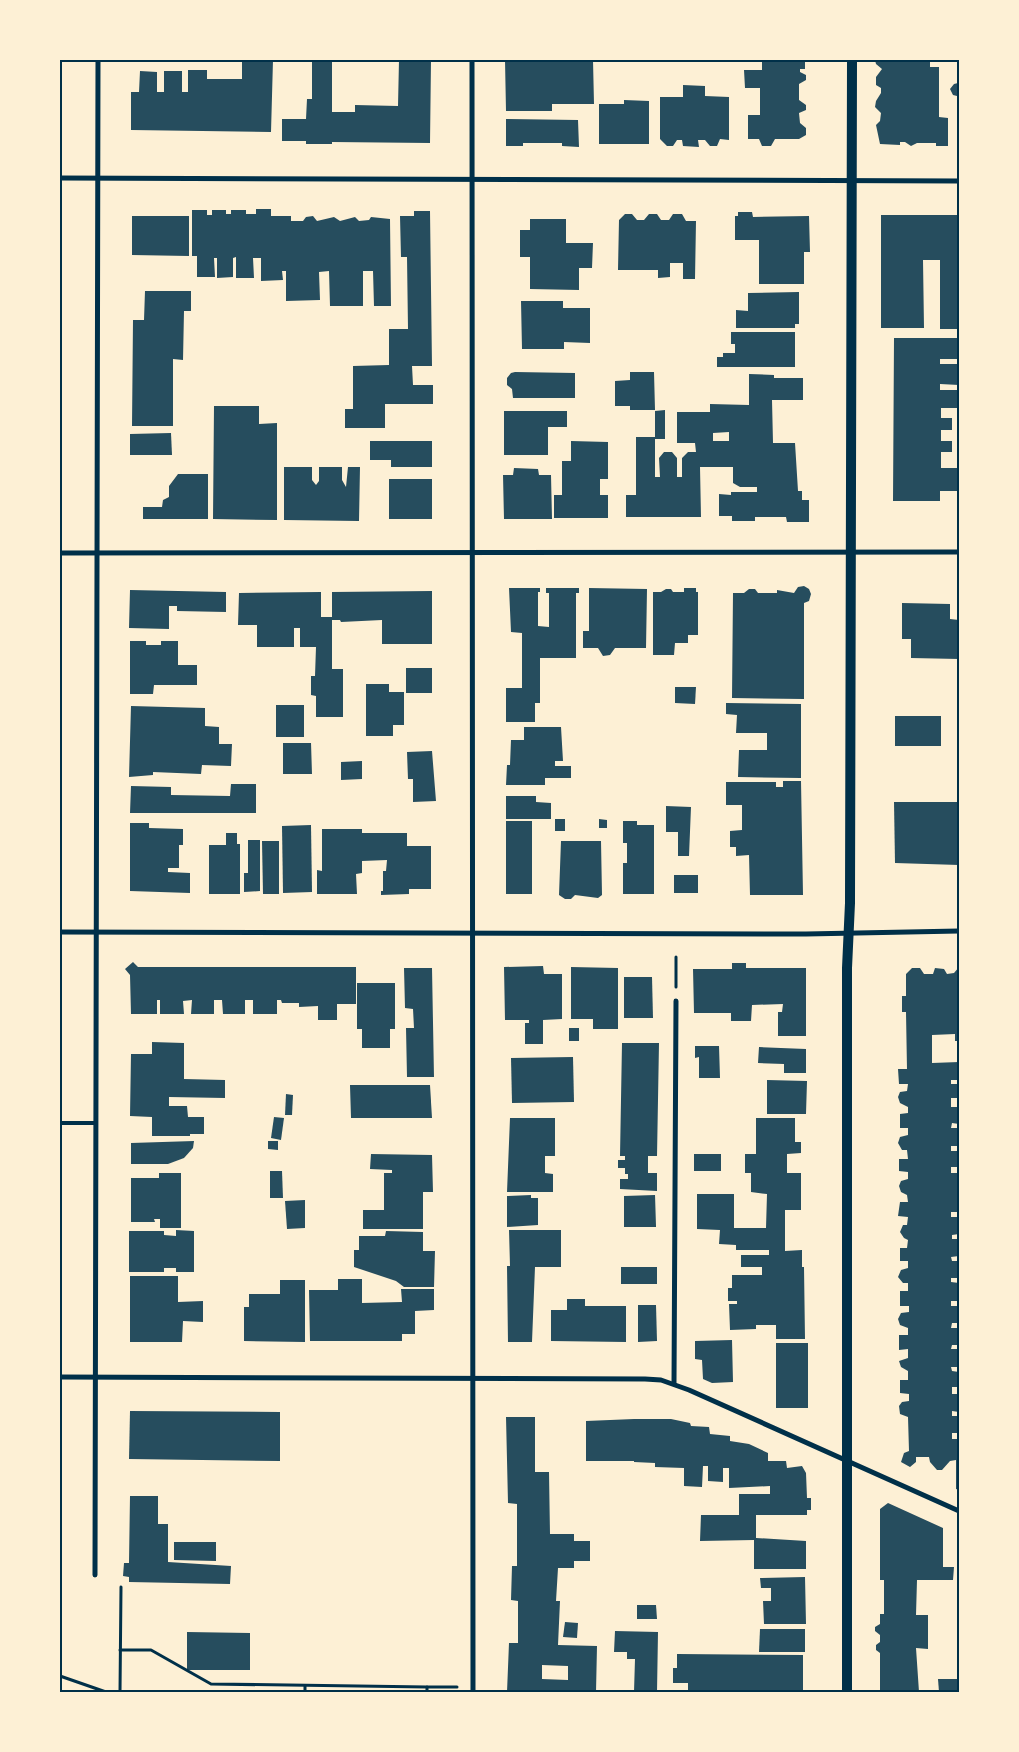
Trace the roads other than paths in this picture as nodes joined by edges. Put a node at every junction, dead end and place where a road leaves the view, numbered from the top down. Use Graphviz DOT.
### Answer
graph roads {
  1 [pos="98,60"];
  2 [pos="472,60"];
  3 [pos="852,60"];
  4 [pos="60,178"];
  5 [pos="98,178"];
  6 [pos="472,179"];
  7 [pos="852,181"];
  8 [pos="959,181"];
  9 [pos="851,552"];
  10 [pos="959,552"];
  11 [pos="60,553"];
  12 [pos="98,553"];
  13 [pos="472,554"];
  14 [pos="959,931"];
  15 [pos="60,932"];
  16 [pos="97,932"];
  17 [pos="473,932"];
  18 [pos="849,932"];
  19 [pos="676,1001"];
  20 [pos="60,1123"];
  21 [pos="96,1123"];
  22 [pos="60,1377"];
  23 [pos="96,1377"];
  24 [pos="474,1378"];
  25 [pos="674,1384"];
  26 [pos="847,1462"];
  27 [pos="959,1511"];
  28 [pos="95,1575"];
  29 [pos="473,1690"];
  30 [pos="847,1692"];
  1 -- 5 [label="street"];
  2 -- 6 [label="street"];
  3 -- 7 [label="main road"];
  4 -- 5 [label="street"];
  5 -- 6 [label="street"];
  5 -- 12 [label="street"];
  6 -- 7 [label="street"];
  6 -- 13 [label="street"];
  7 -- 8 [label="street"];
  7 -- 9 [label="main road"];
  9 -- 10 [label="street"];
  9 -- 13 [label="street"];
  9 -- 18 [label="main road"];
  11 -- 12 [label="street"];
  12 -- 13 [label="street"];
  12 -- 16 [label="street"];
  13 -- 17 [label="street"];
  14 -- 18 [label="street"];
  15 -- 16 [label="street"];
  16 -- 17 [label="street"];
  16 -- 21 [label="street"];
  17 -- 18 [label="street"];
  17 -- 24 [label="street"];
  18 -- 26 [label="main road"];
  19 -- 25 [label="street"];
  20 -- 21 [label="lane"];
  21 -- 23 [label="street"];
  22 -- 23 [label="street"];
  23 -- 24 [label="street"];
  23 -- 28 [label="street"];
  24 -- 25 [label="street"];
  24 -- 29 [label="street"];
  25 -- 26 [label="street"];
  26 -- 27 [label="street"];
  26 -- 30 [label="main road"];
}
